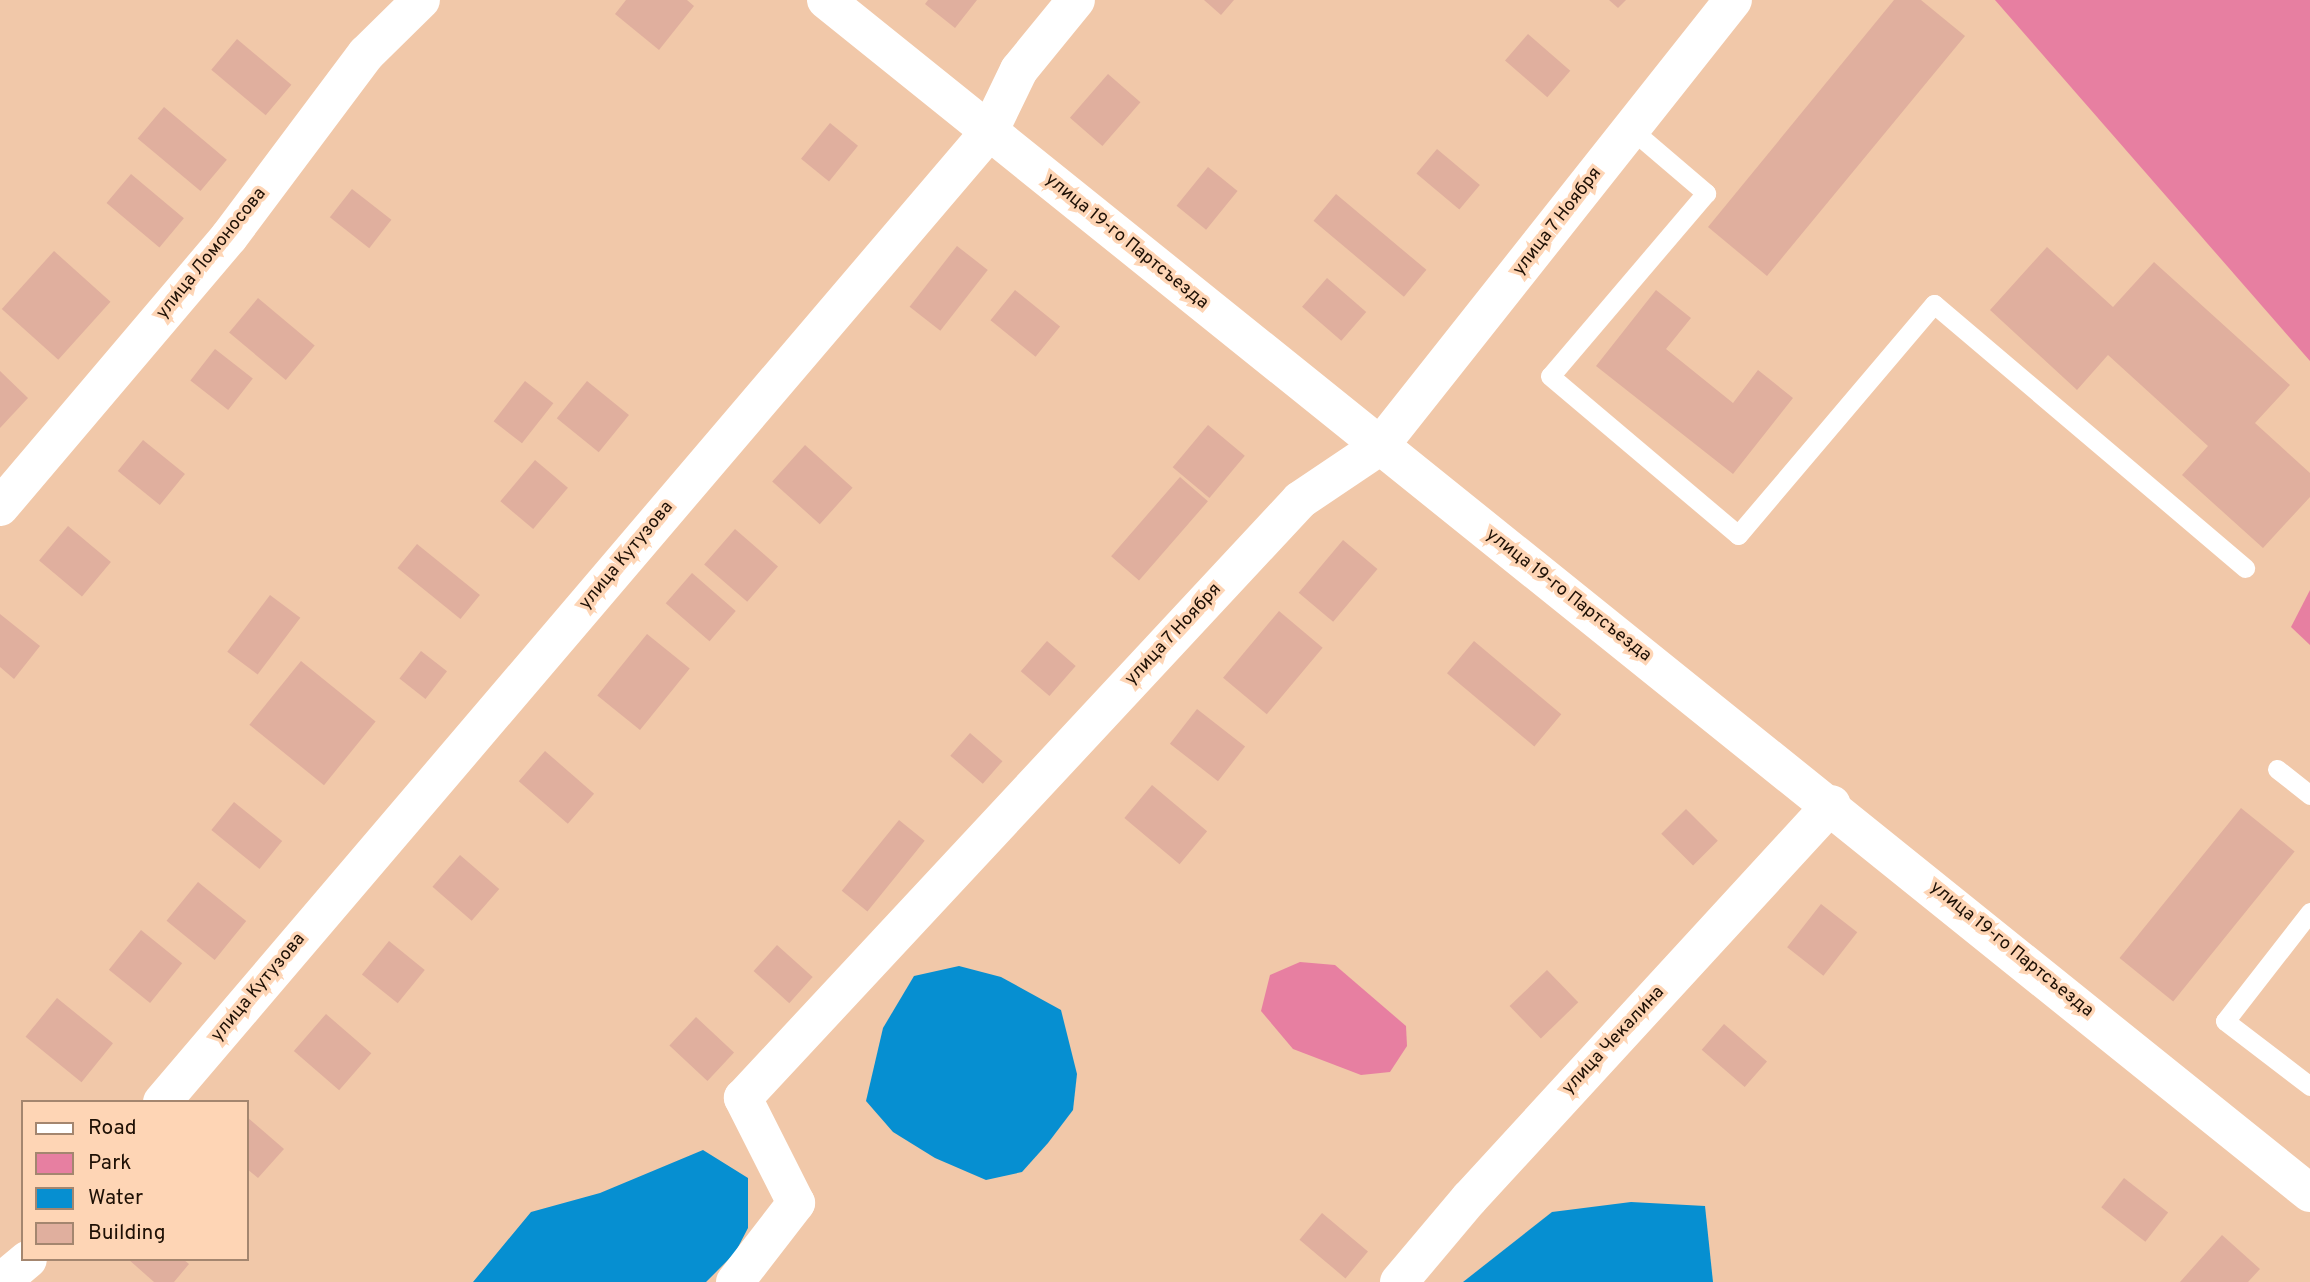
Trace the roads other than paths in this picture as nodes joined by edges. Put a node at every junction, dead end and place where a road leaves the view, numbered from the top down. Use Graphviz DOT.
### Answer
graph roads {
  1 [pos="421,0"];
  2 [pos="826,0"];
  3 [pos="1076,0"];
  4 [pos="1733,0"];
  5 [pos="1631,129"];
  6 [pos="989,131"];
  7 [pos="1379,447"];
  8 [pos="0,508"];
  9 [pos="2245,568"];
  10 [pos="2277,769"];
  11 [pos="2310,795"];
  12 [pos="1832,804"];
  13 [pos="2310,912"];
  14 [pos="2310,1086"];
  15 [pos="164,1100"];
  16 [pos="2310,1193"];
  17 [pos="26,1261"];
  18 [pos="1,1282"];
  19 [pos="735,1282"];
  20 [pos="1399,1282"];
  1 -- 8 [label="street, улица Ломоносова"];
  2 -- 6 [label="street, улица 19-го Партсъезда"];
  3 -- 6 [label="street, улица Кутузова"];
  4 -- 5 [label="street, улица 7 Ноября"];
  5 -- 7 [label="street, улица 7 Ноября"];
  5 -- 9 [label="lane"];
  6 -- 7 [label="street, улица 19-го Партсъезда"];
  6 -- 15 [label="street, улица Кутузова"];
  7 -- 12 [label="street, улица 19-го Партсъезда"];
  7 -- 19 [label="street, улица 7 Ноября"];
  10 -- 11 [label="lane"];
  12 -- 16 [label="street, улица 19-го Партсъезда"];
  12 -- 20 [label="street, улица Чекалина"];
  13 -- 14 [label="lane"];
  17 -- 18 [label="street"];
}
